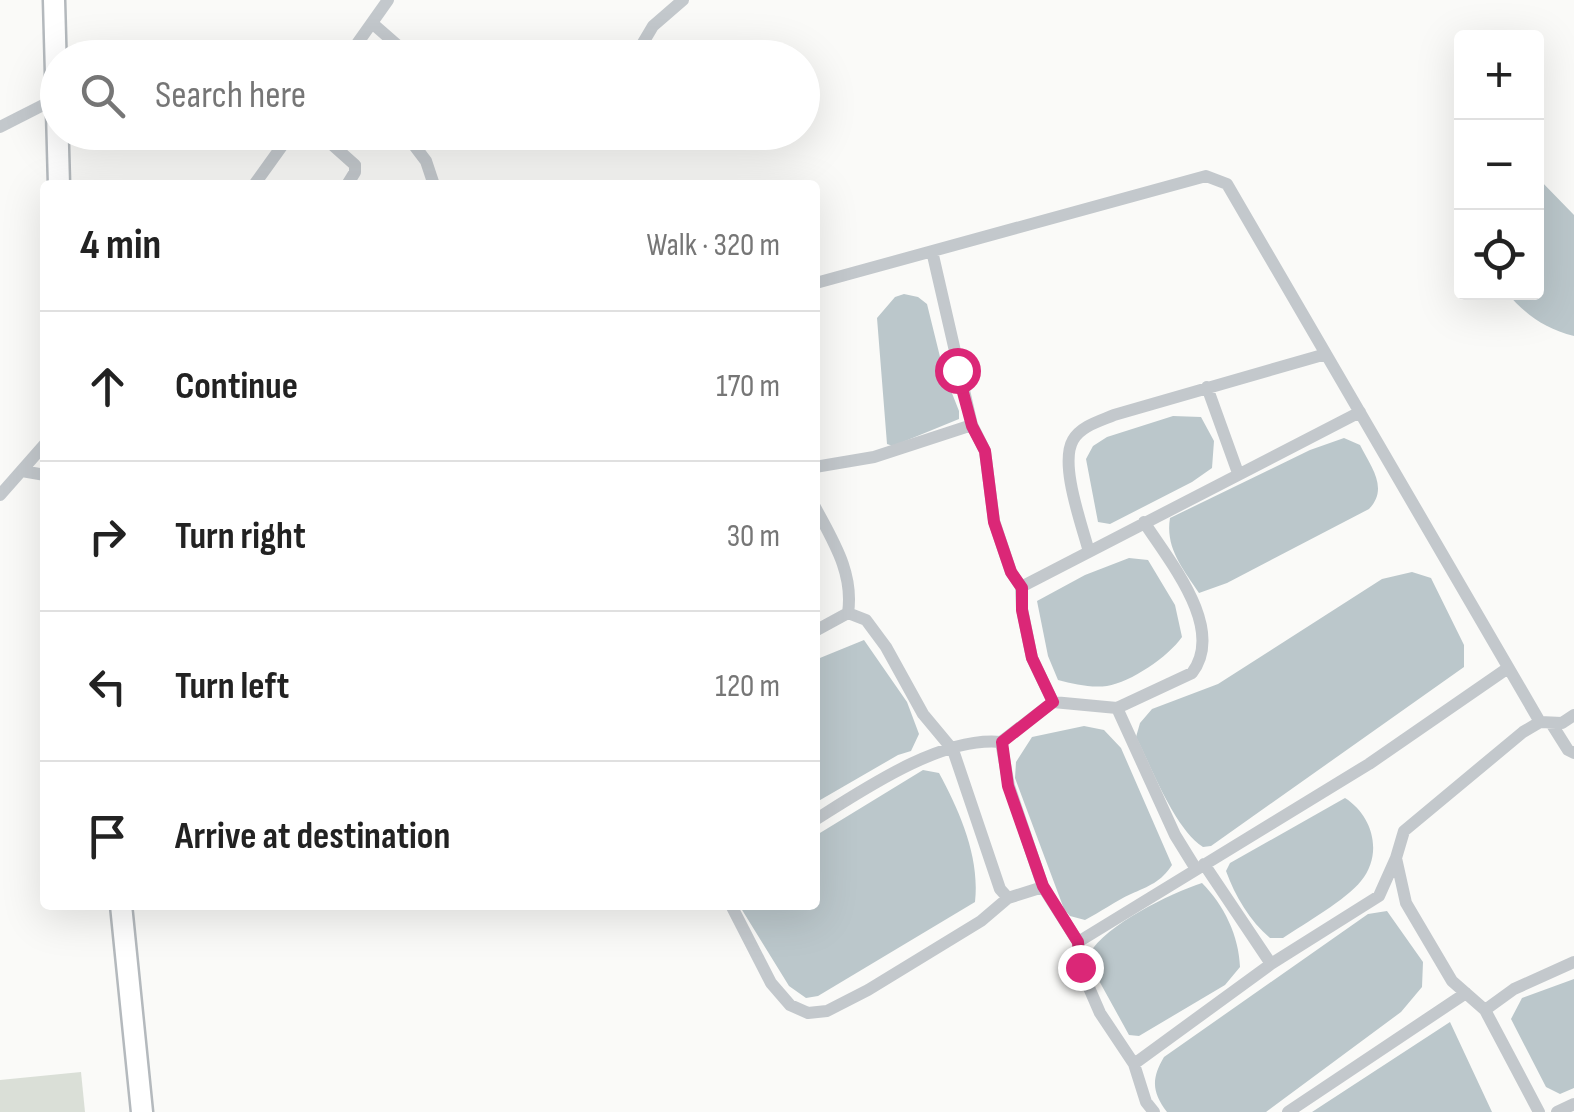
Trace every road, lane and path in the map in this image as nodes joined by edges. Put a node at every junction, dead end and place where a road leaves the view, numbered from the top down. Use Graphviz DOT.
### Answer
graph roads {
  1 [pos="54,0"];
  2 [pos="388,0"];
  3 [pos="682,0"];
  4 [pos="372,23"];
  5 [pos="54,40"];
  6 [pos="360,40"];
  7 [pos="391,40"];
  8 [pos="645,40"];
  9 [pos="40,107"];
  10 [pos="0,127"];
  11 [pos="57,150"];
  12 [pos="279,150"];
  13 [pos="338,150"];
  14 [pos="418,150"];
  15 [pos="59,180"];
  16 [pos="258,180"];
  17 [pos="350,180"];
  18 [pos="432,180"];
  19 [pos="932,251"];
  20 [pos="820,282"];
  21 [pos="1326,354"];
  22 [pos="1207,387"];
  23 [pos="1360,412"];
  24 [pos="972,426"];
  25 [pos="40,450"];
  26 [pos="820,466"];
  27 [pos="22,471"];
  28 [pos="1238,472"];
  29 [pos="40,473"];
  30 [pos="0,495"];
  31 [pos="820,518"];
  32 [pos="1144,522"];
  33 [pos="1088,552"];
  34 [pos="1022,588"];
  35 [pos="848,613"];
  36 [pos="820,627"];
  37 [pos="1508,668"];
  38 [pos="1053,702"];
  39 [pos="1118,708"];
  40 [pos="1574,715"];
  41 [pos="1546,723"];
  42 [pos="1002,742"];
  43 [pos="952,750"];
  44 [pos="1574,753"];
  45 [pos="820,817"];
  46 [pos="1396,858"];
  47 [pos="1200,867"];
  48 [pos="1043,886"];
  49 [pos="1379,896"];
  50 [pos="1008,898"];
  51 [pos="1406,904"];
  52 [pos="122,910"];
  53 [pos="734,910"];
  54 [pos="1078,942"];
  55 [pos="1574,962"];
  56 [pos="1271,964"];
  57 [pos="1466,992"];
  58 [pos="1486,1010"];
  59 [pos="1134,1064"];
  60 [pos="1574,1104"];
  61 [pos="142,1112"];
  62 [pos="1154,1112"];
  63 [pos="1288,1112"];
  64 [pos="1539,1112"];
  65 [pos="1557,1112"];
  1 -- 5 [label="highway"];
  2 -- 4 [label="street"];
  3 -- 8 [label="street"];
  4 -- 6 [label="street"];
  4 -- 7 [label="street"];
  9 -- 10 [label="street"];
  11 -- 15 [label="highway"];
  12 -- 16 [label="street"];
  13 -- 17 [label="street"];
  14 -- 18 [label="street"];
  19 -- 20 [label="street"];
  19 -- 21 [label="street"];
  19 -- 24 [label="street"];
  21 -- 22 [label="street"];
  21 -- 23 [label="street"];
  22 -- 28 [label="street"];
  22 -- 33 [label="street"];
  23 -- 28 [label="street"];
  23 -- 37 [label="street"];
  24 -- 26 [label="street"];
  24 -- 34 [label="street"];
  25 -- 27 [label="street"];
  27 -- 29 [label="street"];
  27 -- 30 [label="street"];
  28 -- 32 [label="street"];
  31 -- 35 [label="street"];
  32 -- 33 [label="street"];
  32 -- 39 [label="street"];
  33 -- 34 [label="street"];
  34 -- 38 [label="street"];
  35 -- 36 [label="street"];
  35 -- 43 [label="street"];
  37 -- 41 [label="street"];
  37 -- 47 [label="street"];
  38 -- 39 [label="street"];
  38 -- 42 [label="street"];
  39 -- 47 [label="street"];
  40 -- 41 [label="street"];
  41 -- 44 [label="street"];
  41 -- 46 [label="street"];
  42 -- 43 [label="street"];
  42 -- 48 [label="street"];
  43 -- 45 [label="street"];
  43 -- 50 [label="street"];
  46 -- 49 [label="street"];
  46 -- 51 [label="street"];
  47 -- 54 [label="street"];
  47 -- 56 [label="street"];
  48 -- 50 [label="street"];
  48 -- 54 [label="street"];
  49 -- 51 [label="street"];
  49 -- 56 [label="street"];
  50 -- 53 [label="street"];
  51 -- 57 [label="street"];
  52 -- 61 [label="highway"];
  54 -- 59 [label="street"];
  55 -- 58 [label="street"];
  56 -- 59 [label="street"];
  57 -- 58 [label="street"];
  57 -- 63 [label="street"];
  58 -- 64 [label="street"];
  59 -- 62 [label="street"];
  60 -- 65 [label="street"];
}
